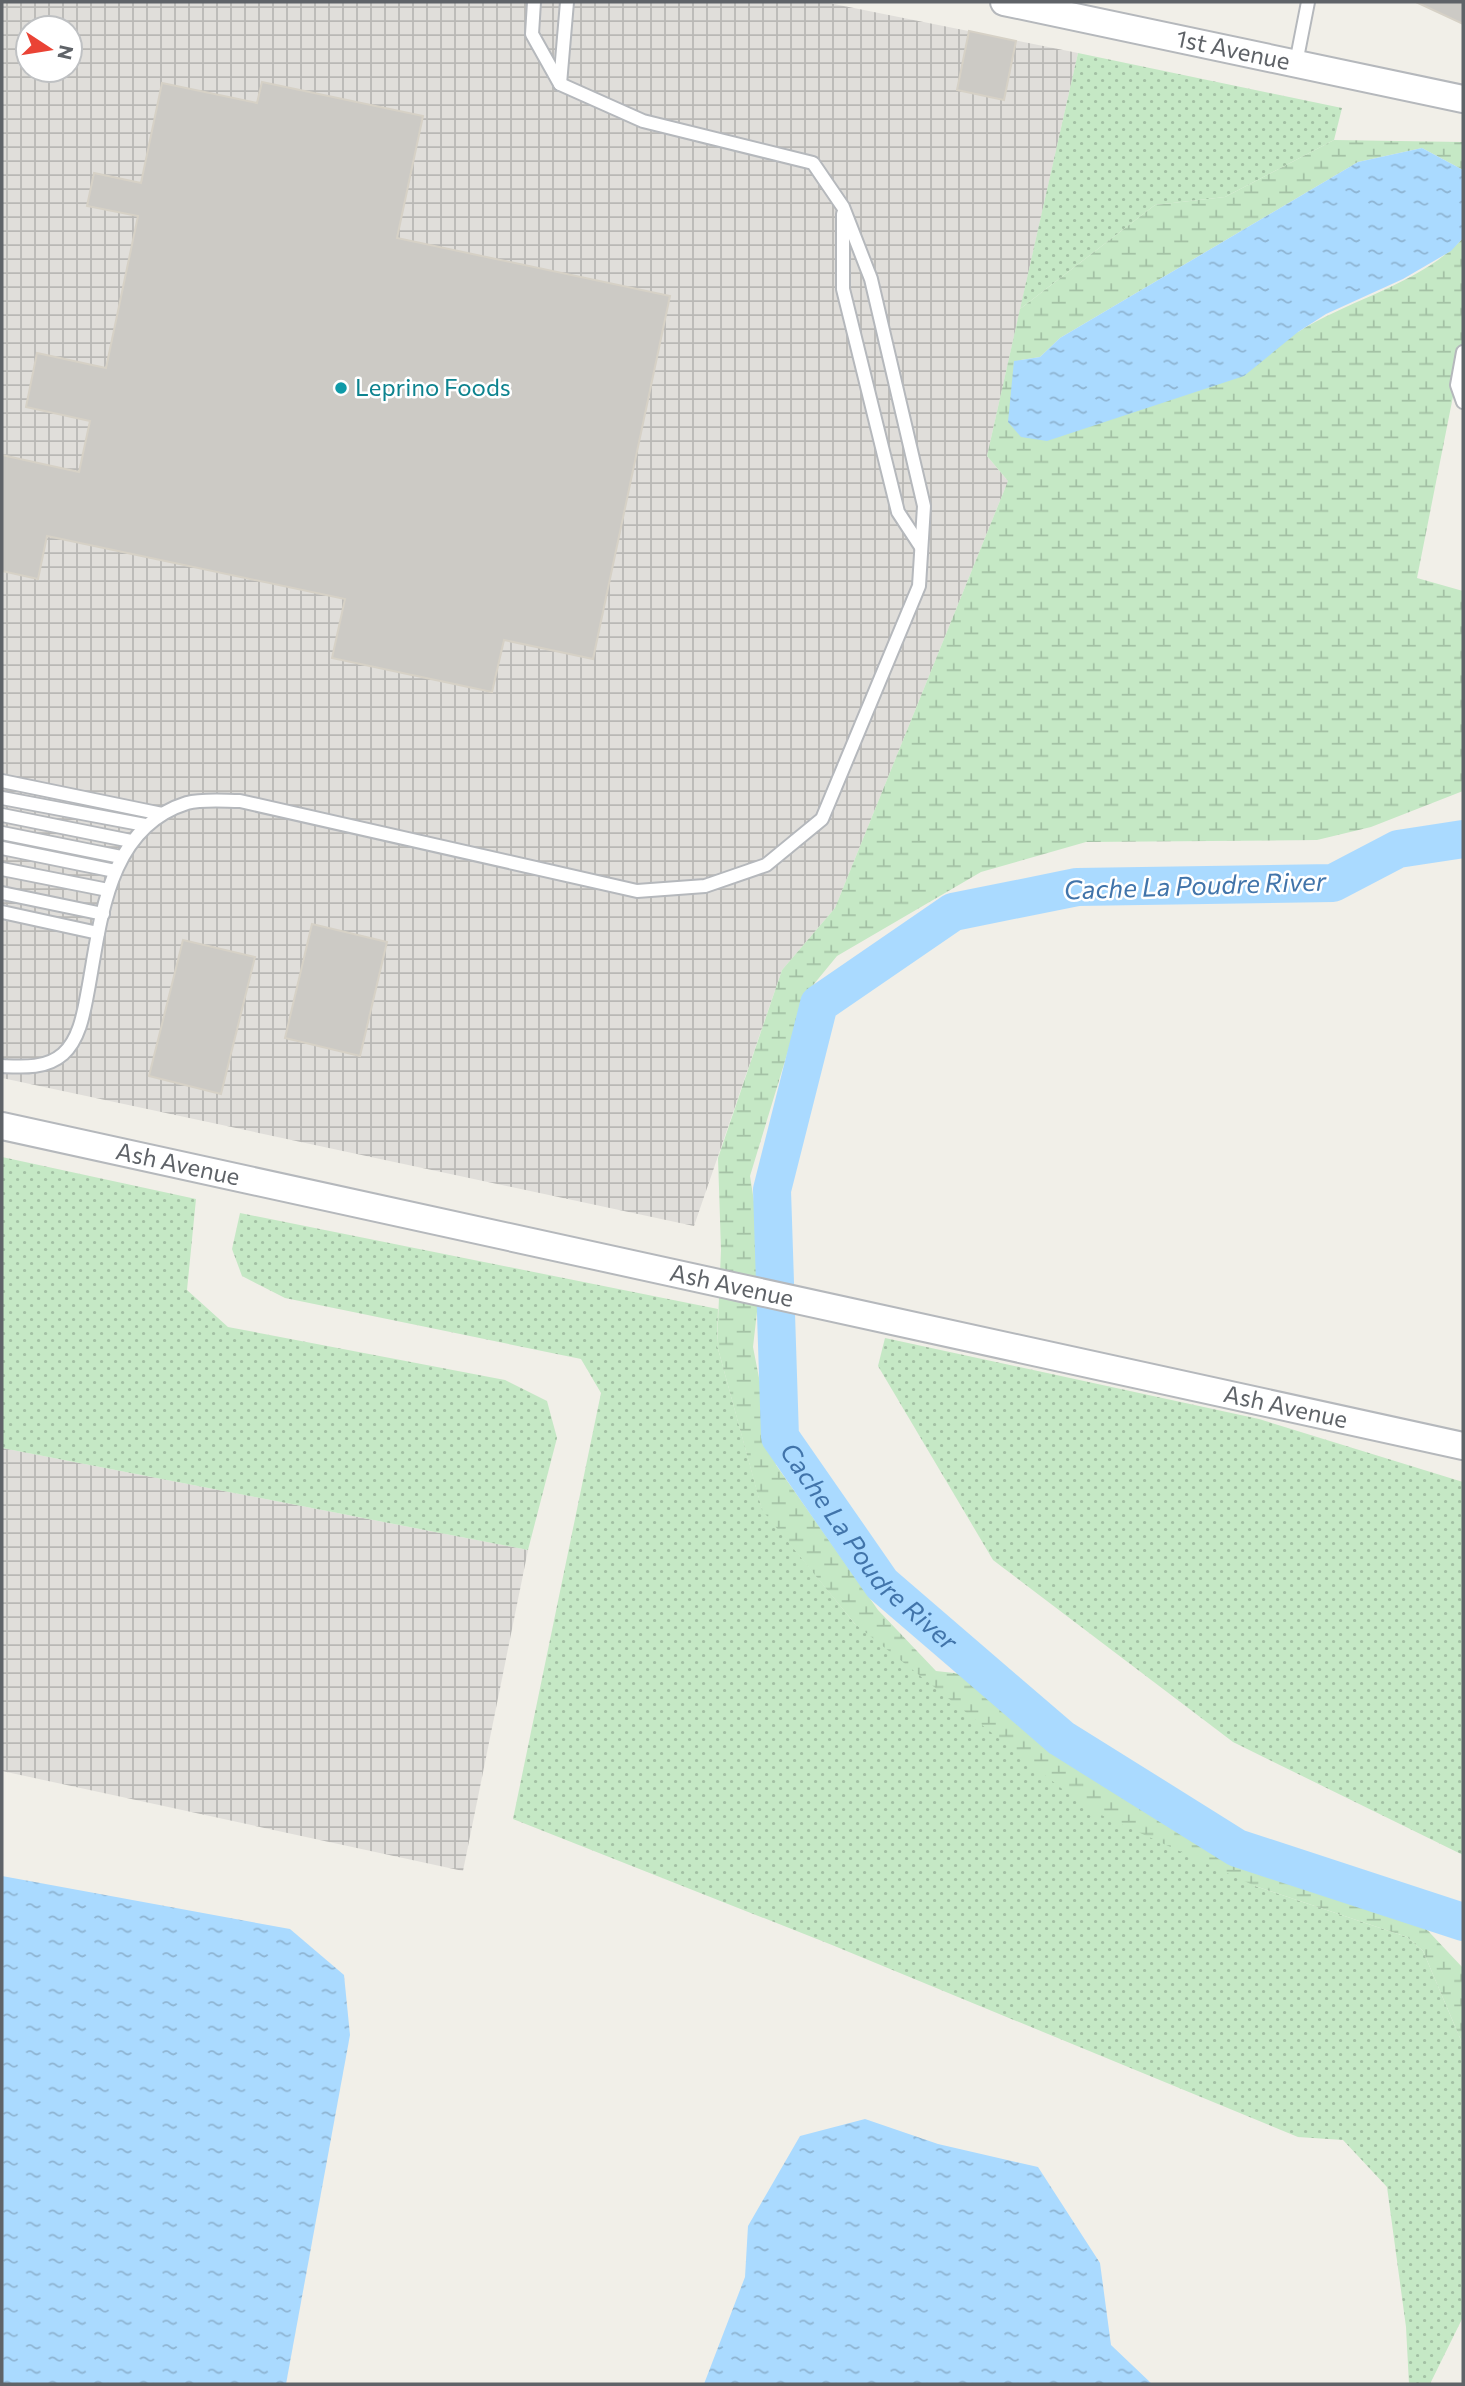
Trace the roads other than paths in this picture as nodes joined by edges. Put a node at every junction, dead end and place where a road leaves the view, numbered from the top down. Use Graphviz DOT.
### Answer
graph roads {
  1 [pos="534,2"];
  2 [pos="567,2"];
  3 [pos="1004,2"];
  4 [pos="1308,2"];
  5 [pos="1053,7"];
  6 [pos="1296,63"];
  7 [pos="560,84"];
  8 [pos="1463,99"];
  9 [pos="843,207"];
  10 [pos="1463,352"];
  11 [pos="1463,402"];
  12 [pos="921,547"];
  13 [pos="2,781"];
  14 [pos="2,798"];
  15 [pos="162,814"];
  16 [pos="2,815"];
  17 [pos="145,825"];
  18 [pos="2,833"];
  19 [pos="131,841"];
  20 [pos="2,848"];
  21 [pos="121,857"];
  22 [pos="2,869"];
  23 [pos="115,871"];
  24 [pos="108,890"];
  25 [pos="2,893"];
  26 [pos="2,912"];
  27 [pos="103,914"];
  28 [pos="98,933"];
  29 [pos="2,1066"];
  30 [pos="2,1126"];
  31 [pos="1463,1446"];
  1 -- 7 [label="lane"];
  2 -- 7 [label="lane"];
  3 -- 5 [label="street, 1st Avenue"];
  4 -- 6 [label="lane"];
  5 -- 6 [label="street, 1st Avenue"];
  6 -- 8 [label="street, 1st Avenue"];
  7 -- 9 [label="lane"];
  9 -- 12 [label="lane"];
  9 -- 12 [label="lane"];
  10 -- 11 [label="lane"];
  12 -- 15 [label="lane"];
  13 -- 15 [label="lane"];
  14 -- 17 [label="lane"];
  15 -- 17 [label="lane"];
  16 -- 19 [label="lane"];
  17 -- 19 [label="lane"];
  18 -- 21 [label="lane"];
  19 -- 21 [label="lane"];
  20 -- 23 [label="lane"];
  21 -- 23 [label="lane"];
  22 -- 24 [label="lane"];
  23 -- 24 [label="lane"];
  24 -- 27 [label="lane"];
  25 -- 27 [label="lane"];
  26 -- 28 [label="lane"];
  27 -- 28 [label="lane"];
  28 -- 29 [label="lane"];
  30 -- 31 [label="street, Ash Avenue"];
}
